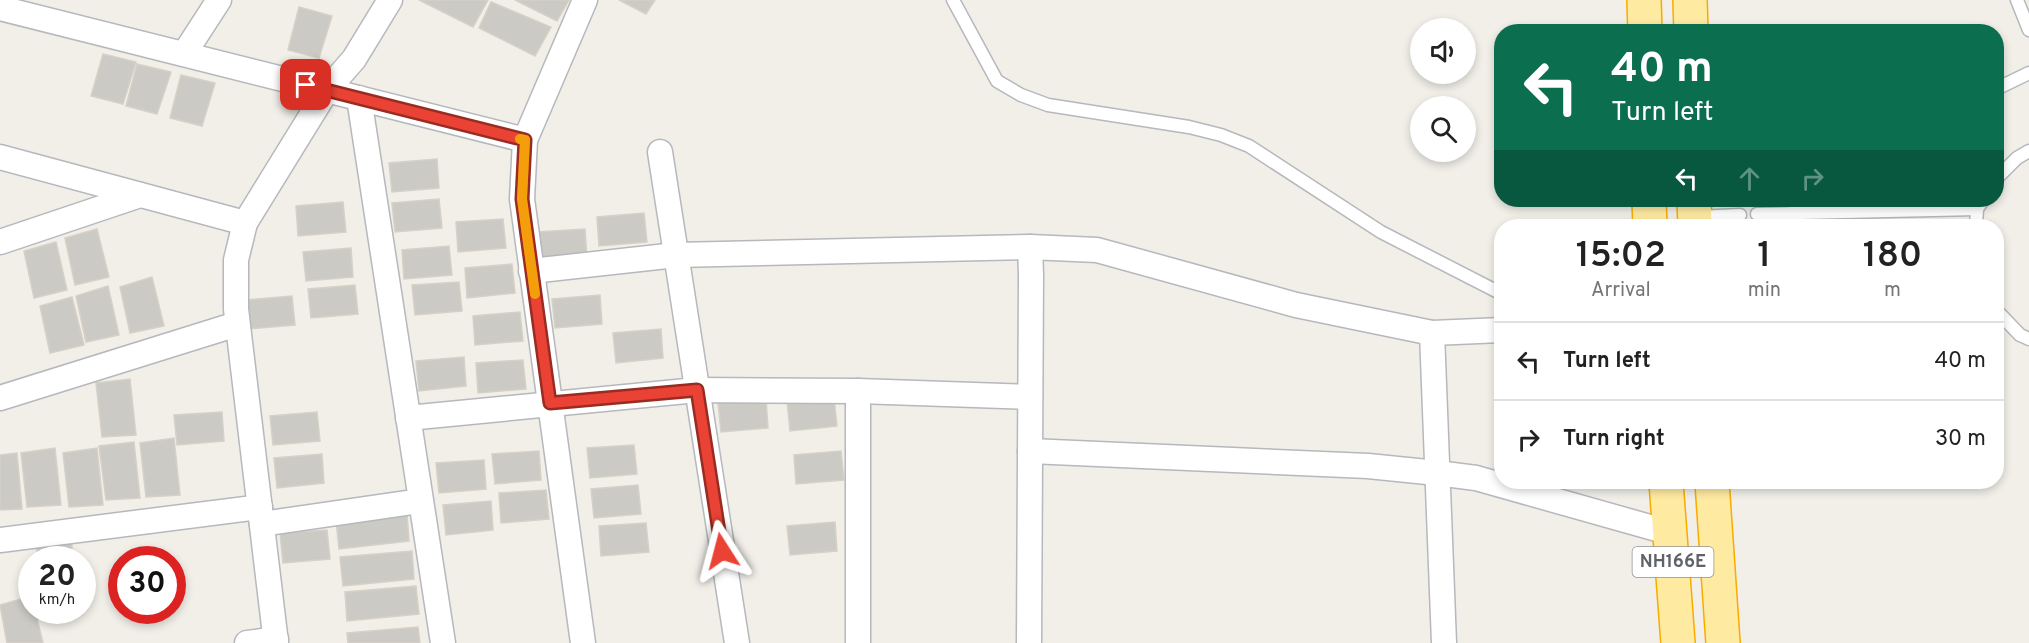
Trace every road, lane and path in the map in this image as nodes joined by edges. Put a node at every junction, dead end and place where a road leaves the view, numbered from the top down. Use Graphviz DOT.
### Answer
graph roads {
  1 [pos="219,0"];
  2 [pos="390,0"];
  3 [pos="585,0"];
  4 [pos="952,0"];
  5 [pos="1644,0"];
  6 [pos="1690,0"];
  7 [pos="2017,0"];
  8 [pos="0,8"];
  9 [pos="46,9"];
  10 [pos="1645,24"];
  11 [pos="1691,24"];
  12 [pos="2029,30"];
  13 [pos="184,54"];
  14 [pos="2029,72"];
  15 [pos="2004,85"];
  16 [pos="327,90"];
  17 [pos="360,98"];
  18 [pos="525,140"];
  19 [pos="2029,151"];
  20 [pos="660,152"];
  21 [pos="0,157"];
  22 [pos="2004,171"];
  23 [pos="140,195"];
  24 [pos="1796,207"];
  25 [pos="1918,207"];
  26 [pos="1793,213"];
  27 [pos="1694,214"];
  28 [pos="1757,214"];
  29 [pos="1740,215"];
  30 [pos="1793,219"];
  31 [pos="245,223"];
  32 [pos="0,242"];
  33 [pos="1030,247"];
  34 [pos="676,255"];
  35 [pos="531,272"];
  36 [pos="1494,290"];
  37 [pos="2004,318"];
  38 [pos="237,324"];
  39 [pos="1494,330"];
  40 [pos="1431,333"];
  41 [pos="2029,339"];
  42 [pos="697,390"];
  43 [pos="858,391"];
  44 [pos="1030,397"];
  45 [pos="0,399"];
  46 [pos="550,403"];
  47 [pos="408,418"];
  48 [pos="1030,451"];
  49 [pos="1437,473"];
  50 [pos="1494,483"];
  51 [pos="1515,489"];
  52 [pos="1667,489"];
  53 [pos="1712,489"];
  54 [pos="420,501"];
  55 [pos="261,515"];
  56 [pos="1671,533"];
  57 [pos="0,540"];
  58 [pos="276,641"];
  59 [pos="247,643"];
  60 [pos="443,643"];
  61 [pos="583,643"];
  62 [pos="737,643"];
  63 [pos="858,643"];
  64 [pos="1030,643"];
  65 [pos="1444,643"];
  66 [pos="1677,643"];
  67 [pos="1723,643"];
  1 -- 13 [label="street"];
  2 -- 16 [label="street"];
  3 -- 18 [label="street"];
  4 -- 36 [label="lane"];
  5 -- 10 [label="highway"];
  6 -- 11 [label="highway"];
  7 -- 12 [label="lane"];
  8 -- 9 [label="street"];
  9 -- 13 [label="street"];
  13 -- 16 [label="street"];
  14 -- 15 [label="lane"];
  16 -- 17 [label="street"];
  16 -- 31 [label="street"];
  17 -- 18 [label="street"];
  17 -- 47 [label="street"];
  18 -- 35 [label="street"];
  19 -- 22 [label="lane"];
  20 -- 34 [label="street"];
  21 -- 23 [label="street"];
  23 -- 31 [label="street"];
  23 -- 32 [label="street"];
  24 -- 26 [label="lane"];
  25 -- 26 [label="lane"];
  26 -- 28 [label="lane"];
  26 -- 30 [label="lane"];
  27 -- 29 [label="lane"];
  31 -- 38 [label="street"];
  33 -- 34 [label="street"];
  33 -- 40 [label="street"];
  33 -- 44 [label="street"];
  34 -- 35 [label="street"];
  34 -- 42 [label="street"];
  35 -- 46 [label="street"];
  37 -- 41 [label="lane"];
  38 -- 45 [label="street"];
  38 -- 55 [label="street"];
  39 -- 40 [label="street"];
  40 -- 49 [label="street"];
  42 -- 43 [label="street"];
  42 -- 46 [label="street"];
  42 -- 62 [label="street"];
  43 -- 44 [label="street"];
  43 -- 63 [label="street"];
  44 -- 48 [label="street"];
  46 -- 47 [label="street"];
  46 -- 61 [label="street"];
  47 -- 54 [label="street"];
  48 -- 49 [label="street"];
  48 -- 64 [label="street"];
  49 -- 50 [label="street"];
  49 -- 65 [label="street"];
  51 -- 56 [label="street"];
  52 -- 56 [label="highway, NH166E"];
  53 -- 67 [label="highway, NH166E"];
  54 -- 55 [label="street"];
  54 -- 60 [label="street"];
  55 -- 57 [label="street"];
  55 -- 58 [label="street"];
  56 -- 66 [label="highway, NH166E"];
  58 -- 59 [label="street"];
}
